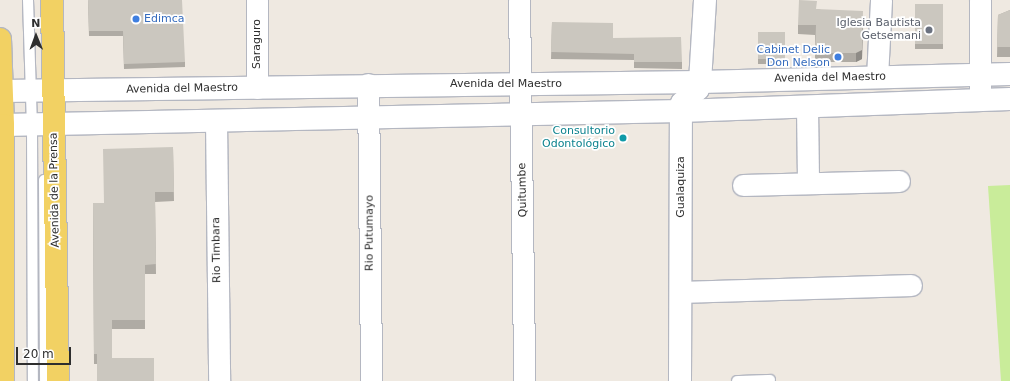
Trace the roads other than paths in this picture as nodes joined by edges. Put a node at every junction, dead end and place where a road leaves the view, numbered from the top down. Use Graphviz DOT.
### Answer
graph roads {
  1 [pos="28,0"];
  2 [pos="41,0"];
  3 [pos="52,0"];
  4 [pos="257,0"];
  5 [pos="519,0"];
  6 [pos="705,0"];
  7 [pos="881,0"];
  8 [pos="980,0"];
  9 [pos="0,39"];
  10 [pos="1010,74"];
  11 [pos="980,75"];
  12 [pos="877,77"];
  13 [pos="700,82"];
  14 [pos="368,84"];
  15 [pos="521,84"];
  16 [pos="257,88"];
  17 [pos="2,91"];
  18 [pos="43,91"];
  19 [pos="1010,99"];
  20 [pos="980,100"];
  21 [pos="807,106"];
  22 [pos="681,111"];
  23 [pos="521,115"];
  24 [pos="369,117"];
  25 [pos="216,120"];
  26 [pos="43,124"];
  27 [pos="3,125"];
  28 [pos="899,182"];
  29 [pos="808,183"];
  30 [pos="743,185"];
  31 [pos="1,273"];
  32 [pos="911,284"];
  33 [pos="681,292"];
  34 [pos="770,380"];
  35 [pos="2,381"];
  36 [pos="33,381"];
  37 [pos="45,381"];
  38 [pos="58,381"];
  39 [pos="219,381"];
  40 [pos="371,381"];
  41 [pos="524,381"];
  42 [pos="680,381"];
  43 [pos="737,381"];
  1 -- 18 [label="lane"];
  2 -- 18 [label="lane"];
  3 -- 18 [label="main road, Avenida de la Prensa"];
  4 -- 16 [label="street, Saraguro"];
  5 -- 15 [label="street, Quitumbe"];
  6 -- 13 [label="main road"];
  7 -- 12 [label="street"];
  8 -- 11 [label="street"];
  9 -- 17 [label="main road"];
  10 -- 11 [label="main road, Avenida del Maestro"];
  11 -- 12 [label="main road, Avenida del Maestro"];
  11 -- 20 [label="street"];
  12 -- 13 [label="main road, Avenida del Maestro"];
  13 -- 15 [label="main road, Avenida del Maestro"];
  13 -- 22 [label="main road"];
  14 -- 15 [label="main road, Avenida del Maestro"];
  14 -- 16 [label="main road, Avenida del Maestro"];
  14 -- 24 [label="street, Rio Putumayo"];
  15 -- 23 [label="street, Quitumbe"];
  16 -- 18 [label="main road, Avenida del Maestro"];
  17 -- 18 [label="main road, Avenida del Maestro"];
  17 -- 27 [label="main road"];
  18 -- 26 [label="main road, Avenida de la Prensa"];
  19 -- 20 [label="main road"];
  20 -- 21 [label="main road"];
  21 -- 22 [label="main road"];
  21 -- 29 [label="street"];
  22 -- 23 [label="main road"];
  22 -- 33 [label="main road, Gualaquiza"];
  23 -- 24 [label="main road"];
  23 -- 41 [label="street, Quitumbe"];
  24 -- 25 [label="main road"];
  24 -- 40 [label="street, Rio Putumayo"];
  25 -- 26 [label="main road"];
  25 -- 39 [label="street, Rio Timbara"];
  26 -- 27 [label="main road"];
  26 -- 36 [label="lane"];
  26 -- 37 [label="lane"];
  26 -- 38 [label="main road, Avenida de la Prensa"];
  27 -- 31 [label="main road"];
  28 -- 29 [label="street"];
  29 -- 30 [label="street"];
  31 -- 35 [label="main road"];
  32 -- 33 [label="street"];
  33 -- 42 [label="main road, Gualaquiza"];
  34 -- 43 [label="lane"];
}
